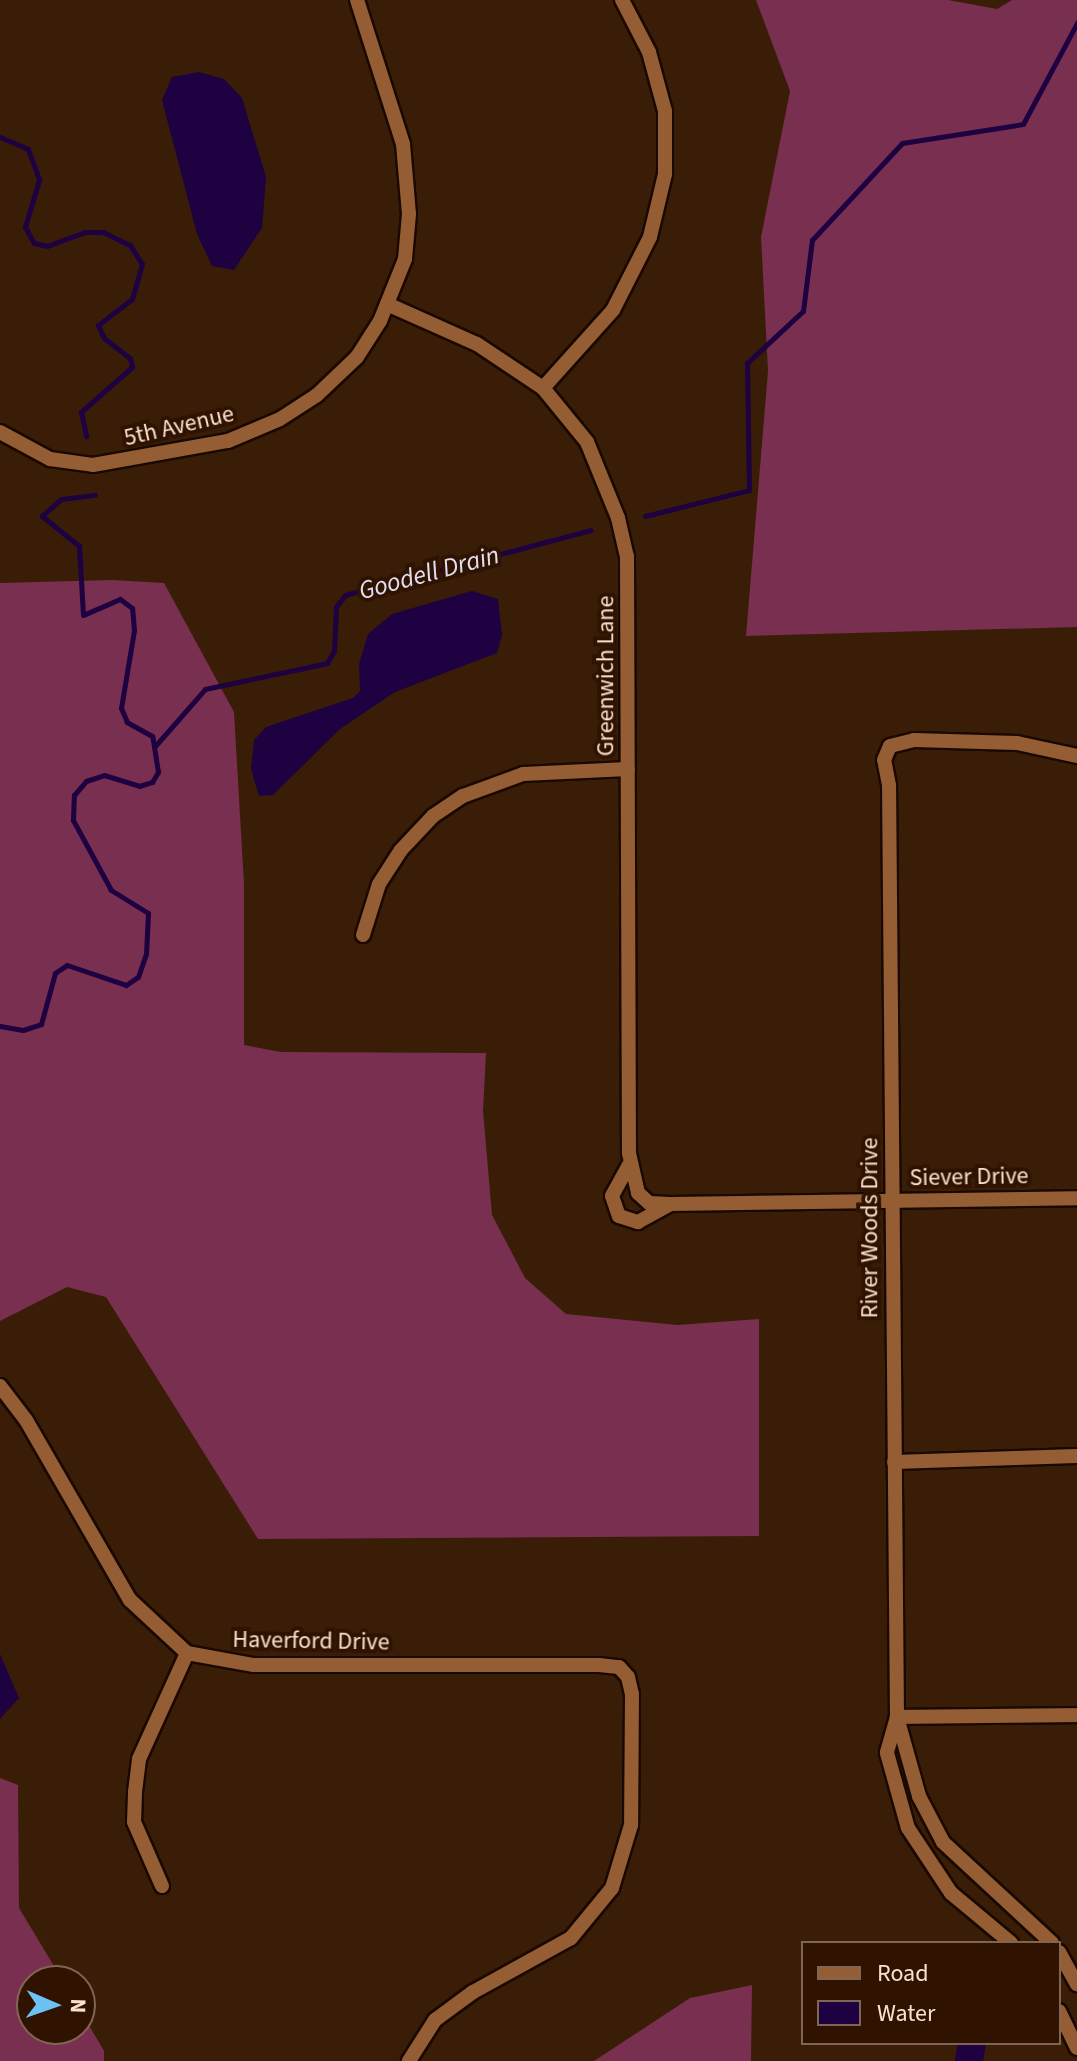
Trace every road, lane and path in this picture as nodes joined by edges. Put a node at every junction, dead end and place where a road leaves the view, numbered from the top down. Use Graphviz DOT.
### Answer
graph roads {
  1 [pos="357,0"];
  2 [pos="622,0"];
  3 [pos="387,304"];
  4 [pos="543,388"];
  5 [pos="0,432"];
  6 [pos="1077,756"];
  7 [pos="628,769"];
  8 [pos="363,935"];
  9 [pos="629,1165"];
  10 [pos="643,1198"];
  11 [pos="1077,1198"];
  12 [pos="892,1200"];
  13 [pos="670,1204"];
  14 [pos="619,1216"];
  15 [pos="0,1386"];
  16 [pos="1077,1456"];
  17 [pos="894,1462"];
  18 [pos="187,1653"];
  19 [pos="1077,1715"];
  20 [pos="897,1717"];
  21 [pos="162,1886"];
  22 [pos="1009,1941"];
  23 [pos="1050,1941"];
  24 [pos="1061,1956"];
  25 [pos="1077,1984"];
  26 [pos="1061,2015"];
  27 [pos="1077,2048"];
  28 [pos="409,2061"];
  1 -- 3 [label="street, 5th Avenue"];
  2 -- 4 [label="street"];
  3 -- 4 [label="street, Greenwich Lane"];
  3 -- 5 [label="street, 5th Avenue"];
  4 -- 7 [label="street, Greenwich Lane"];
  6 -- 12 [label="street, River Woods Drive"];
  7 -- 8 [label="street"];
  7 -- 9 [label="street, Greenwich Lane"];
  9 -- 10 [label="street, Greenwich Lane"];
  9 -- 14 [label="street, Greenwich Lane"];
  10 -- 13 [label="street, Siever Drive"];
  11 -- 12 [label="street, Siever Drive"];
  12 -- 13 [label="street, Siever Drive"];
  12 -- 17 [label="street, River Woods Drive"];
  13 -- 14 [label="street, Siever Drive"];
  15 -- 18 [label="street"];
  16 -- 17 [label="street"];
  17 -- 20 [label="street, River Woods Drive"];
  18 -- 21 [label="street"];
  18 -- 28 [label="street, Haverford Drive"];
  19 -- 20 [label="street"];
  20 -- 22 [label="street, River Woods Drive"];
  20 -- 23 [label="street, River Woods Drive"];
  24 -- 25 [label="street"];
  26 -- 27 [label="street"];
}
